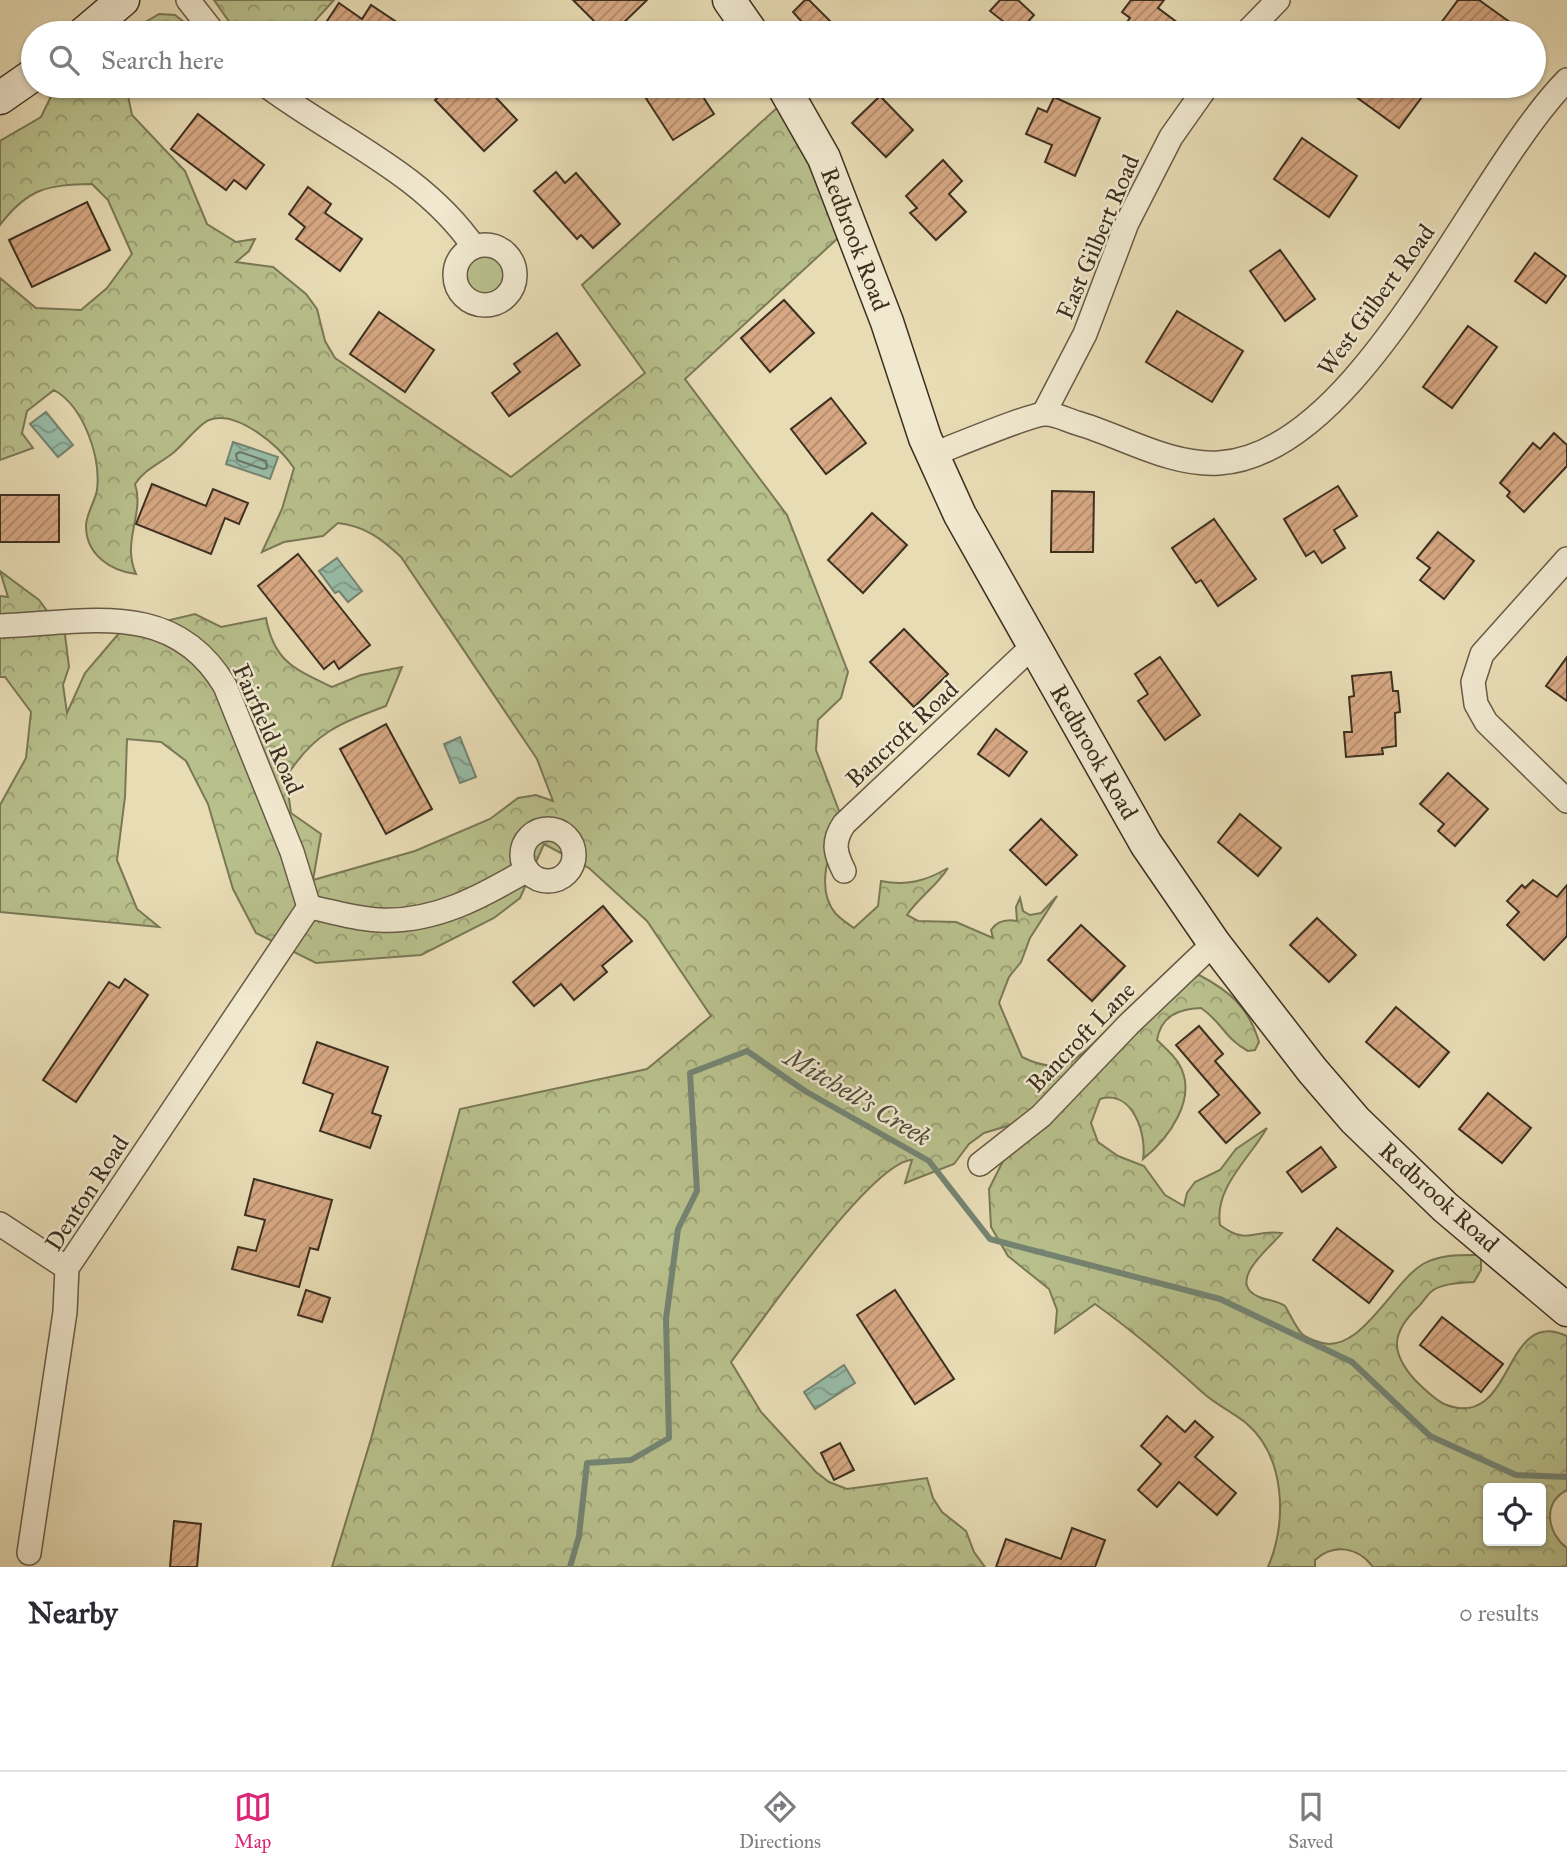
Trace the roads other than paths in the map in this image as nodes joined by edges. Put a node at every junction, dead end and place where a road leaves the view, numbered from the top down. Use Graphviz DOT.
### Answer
graph roads {
  1 [pos="123,0"];
  2 [pos="188,0"];
  3 [pos="729,0"];
  4 [pos="1278,0"];
  5 [pos="98,21"];
  6 [pos="205,21"];
  7 [pos="744,21"];
  8 [pos="1258,21"];
  9 [pos="1567,80"];
  10 [pos="21,83"];
  11 [pos="0,98"];
  12 [pos="285,98"];
  13 [pos="790,98"];
  14 [pos="1199,98"];
  15 [pos="474,247"];
  16 [pos="1044,413"];
  17 [pos="932,455"];
  18 [pos="1567,559"];
  19 [pos="0,626"];
  20 [pos="1033,646"];
  21 [pos="1567,801"];
  22 [pos="527,870"];
  23 [pos="844,871"];
  24 [pos="309,907"];
  25 [pos="1214,943"];
  26 [pos="980,1164"];
  27 [pos="0,1224"];
  28 [pos="66,1268"];
  29 [pos="1567,1310"];
  30 [pos="29,1553"];
  1 -- 5 [label="main road"];
  2 -- 6 [label="street"];
  3 -- 7 [label="main road"];
  4 -- 8 [label="street"];
  9 -- 16 [label="street, West Gilbert Road"];
  10 -- 11 [label="main road"];
  12 -- 15 [label="street"];
  13 -- 17 [label="main road, Redbrook Road"];
  14 -- 16 [label="street, East Gilbert Road"];
  16 -- 17 [label="street"];
  17 -- 20 [label="main road, Redbrook Road"];
  18 -- 21 [label="street"];
  19 -- 24 [label="street, Fairfield Road"];
  20 -- 23 [label="street, Bancroft Road"];
  20 -- 25 [label="main road, Redbrook Road"];
  22 -- 24 [label="street"];
  24 -- 28 [label="street, Denton Road"];
  25 -- 26 [label="street, Bancroft Lane"];
  25 -- 29 [label="main road, Redbrook Road"];
  27 -- 28 [label="street"];
  28 -- 30 [label="street, Denton Road"];
}
